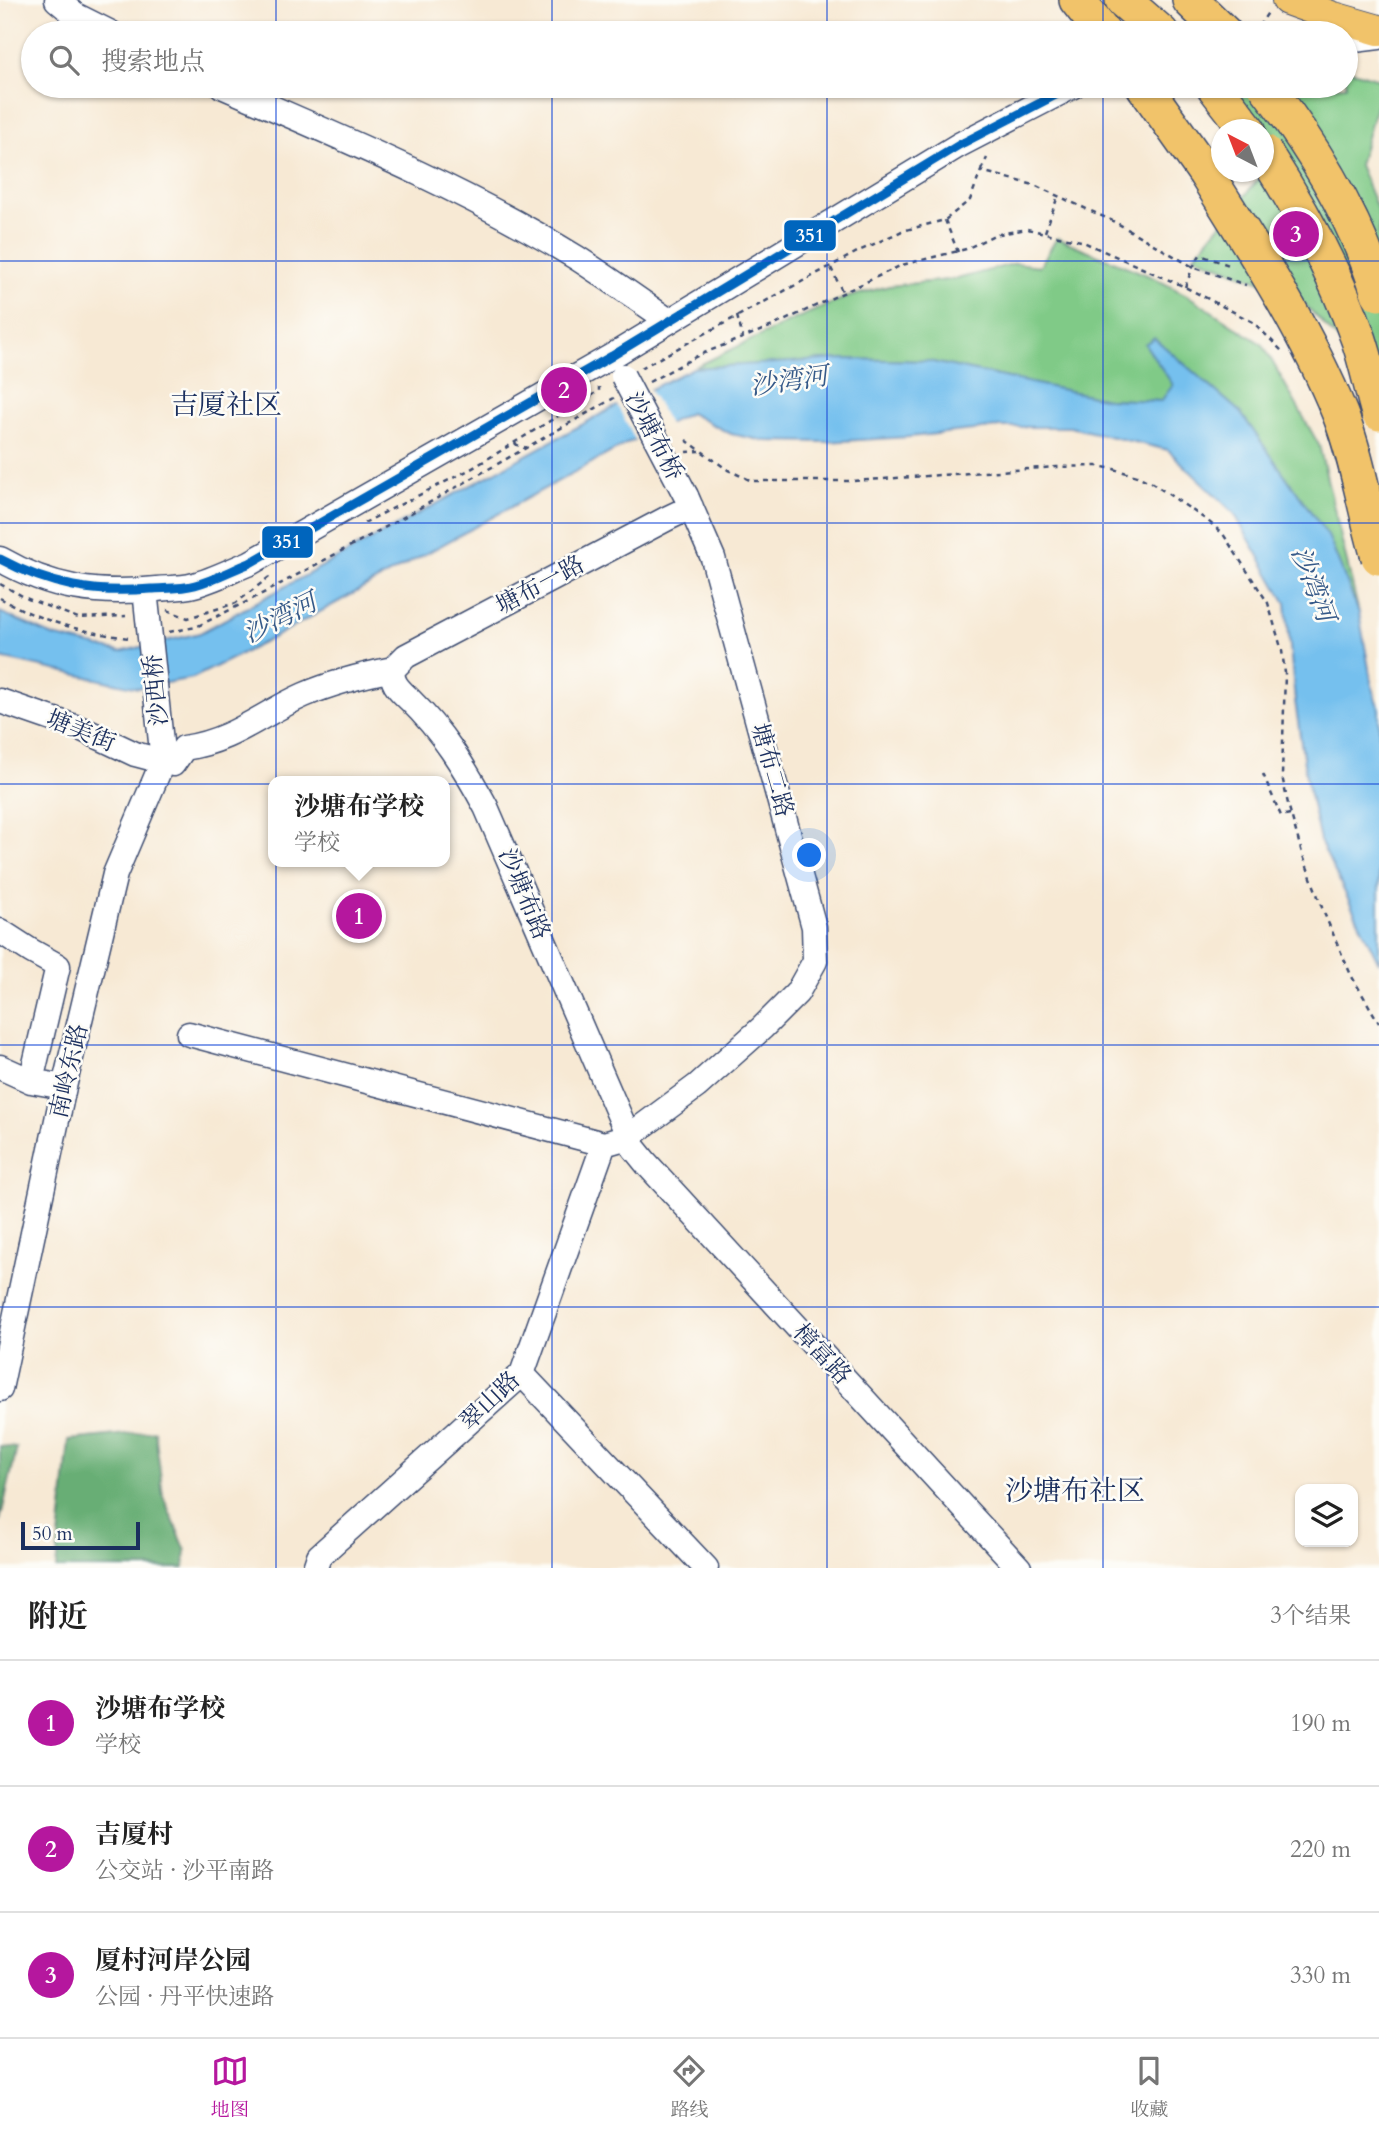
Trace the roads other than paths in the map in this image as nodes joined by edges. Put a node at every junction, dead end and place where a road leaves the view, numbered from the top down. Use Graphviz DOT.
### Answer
graph roads {
  1 [pos="57,0"];
  2 [pos="1077,0"];
  3 [pos="1123,0"];
  4 [pos="1190,0"];
  5 [pos="1279,4"];
  6 [pos="87,21"];
  7 [pos="1094,21"];
  8 [pos="1147,21"];
  9 [pos="1212,21"];
  10 [pos="1348,21"];
  11 [pos="1358,24"];
  12 [pos="1379,30"];
  13 [pos="1379,37"];
  14 [pos="1358,40"];
  15 [pos="250,98"];
  16 [pos="1050,98"];
  17 [pos="1153,98"];
  18 [pos="1223,98"];
  19 [pos="1275,98"];
  20 [pos="1240,119"];
  21 [pos="1274,168"];
  22 [pos="1379,293"];
  23 [pos="669,321"];
  24 [pos="623,376"];
  25 [pos="1379,413"];
  26 [pos="688,501"];
  27 [pos="1379,557"];
  28 [pos="0,559"];
  29 [pos="152,614"];
  30 [pos="393,669"];
  31 [pos="0,701"];
  32 [pos="163,761"];
  33 [pos="0,931"];
  34 [pos="94,962"];
  35 [pos="58,966"];
  36 [pos="189,1034"];
  37 [pos="0,1067"];
  38 [pos="30,1081"];
  39 [pos="64,1087"];
  40 [pos="616,1140"];
  41 [pos="522,1374"];
  42 [pos="0,1389"];
  43 [pos="315,1568"];
  44 [pos="706,1568"];
  45 [pos="1019,1568"];
  1 -- 6 [label="street"];
  2 -- 7 [label="highway"];
  3 -- 8 [label="highway"];
  4 -- 9 [label="highway"];
  5 -- 10 [label="main road"];
  11 -- 12 [label="main road"];
  13 -- 14 [label="street"];
  15 -- 23 [label="street"];
  16 -- 23 [label="street"];
  17 -- 27 [label="highway, bridge"];
  18 -- 20 [label="highway"];
  19 -- 22 [label="highway, bridge"];
  21 -- 25 [label="highway, bridge"];
  23 -- 24 [label="street"];
  24 -- 26 [label="street, 沙塘布桥, bridge"];
  24 -- 29 [label="street"];
  26 -- 30 [label="street, 塘布一路"];
  26 -- 40 [label="street, 塘布二路"];
  28 -- 29 [label="street"];
  29 -- 32 [label="street, 沙西桥"];
  30 -- 32 [label="street"];
  30 -- 40 [label="street, 沙塘布路"];
  31 -- 32 [label="street, 塘美街"];
  32 -- 34 [label="street, 南岭东路"];
  33 -- 35 [label="street"];
  34 -- 35 [label="street"];
  34 -- 39 [label="street, 南岭东路"];
  35 -- 38 [label="street"];
  36 -- 40 [label="street"];
  37 -- 38 [label="street"];
  38 -- 39 [label="street"];
  39 -- 42 [label="street, 南岭东路"];
  40 -- 41 [label="street, 翠山路"];
  40 -- 45 [label="street, 樟富路"];
  41 -- 43 [label="street, 翠山路"];
  41 -- 44 [label="street"];
}
